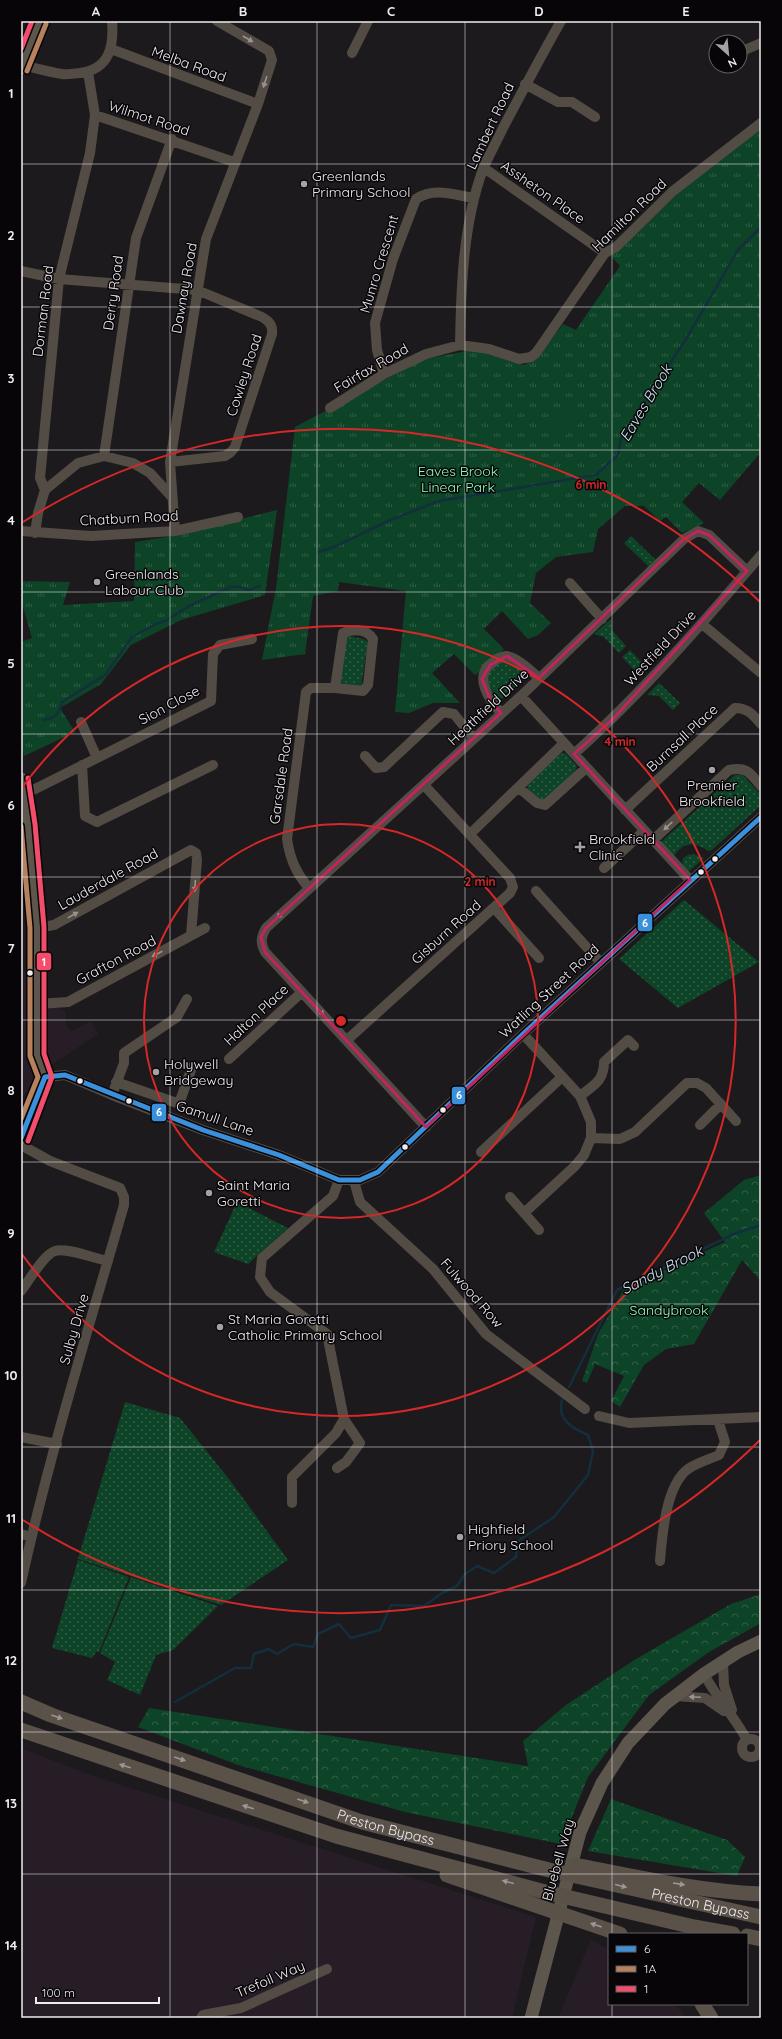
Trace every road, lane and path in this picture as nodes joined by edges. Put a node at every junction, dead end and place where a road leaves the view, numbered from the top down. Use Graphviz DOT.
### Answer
graph roads {
  1 [pos="40,21"];
  2 [pos="112,21"];
  3 [pos="217,21"];
  4 [pos="368,21"];
  5 [pos="561,21"];
  6 [pos="761,43"];
  7 [pos="111,49"];
  8 [pos="748,49"];
  9 [pos="352,53"];
  10 [pos="22,66"];
  11 [pos="88,72"];
  12 [pos="526,84"];
  13 [pos="258,104"];
  14 [pos="95,115"];
  15 [pos="595,117"];
  16 [pos="761,123"];
  17 [pos="172,139"];
  18 [pos="234,162"];
  19 [pos="484,168"];
  20 [pos="474,198"];
  21 [pos="605,253"];
  22 [pos="21,271"];
  23 [pos="59,279"];
  24 [pos="128,283"];
  25 [pos="196,290"];
  26 [pos="460,345"];
  27 [pos="519,359"];
  28 [pos="384,374"];
  29 [pos="330,408"];
  30 [pos="104,456"];
  31 [pos="170,462"];
  32 [pos="45,490"];
  33 [pos="172,497"];
  34 [pos="238,517"];
  35 [pos="21,531"];
  36 [pos="175,531"];
  37 [pos="36,533"];
  38 [pos="761,555"];
  39 [pos="747,571"];
  40 [pos="570,583"];
  41 [pos="602,619"];
  42 [pos="702,624"];
  43 [pos="252,639"];
  44 [pos="761,674"];
  45 [pos="539,678"];
  46 [pos="335,688"];
  47 [pos="521,696"];
  48 [pos="501,713"];
  49 [pos="81,722"];
  50 [pos="761,724"];
  51 [pos="474,738"];
  52 [pos="563,744"];
  53 [pos="574,754"];
  54 [pos="365,756"];
  55 [pos="97,758"];
  56 [pos="82,765"];
  57 [pos="213,765"];
  58 [pos="586,768"];
  59 [pos="21,779"];
  60 [pos="424,785"];
  61 [pos="761,786"];
  62 [pos="519,788"];
  63 [pos="23,798"];
  64 [pos="624,810"];
  65 [pos="761,817"];
  66 [pos="644,831"];
  67 [pos="470,834"];
  68 [pos="652,840"];
  69 [pos="604,868"];
  70 [pos="690,880"];
  71 [pos="309,888"];
  72 [pos="536,891"];
  73 [pos="494,908"];
  74 [pos="37,928"];
  75 [pos="205,928"];
  76 [pos="191,936"];
  77 [pos="539,958"];
  78 [pos="600,962"];
  79 [pos="302,992"];
  80 [pos="187,999"];
  81 [pos="38,1004"];
  82 [pos="523,1034"];
  83 [pos="347,1040"];
  84 [pos="634,1046"];
  85 [pos="230,1059"];
  86 [pos="192,1067"];
  87 [pos="45,1077"];
  88 [pos="562,1077"];
  89 [pos="116,1082"];
  90 [pos="112,1095"];
  91 [pos="580,1096"];
  92 [pos="721,1104"];
  93 [pos="736,1121"];
  94 [pos="700,1125"];
  95 [pos="426,1128"];
  96 [pos="21,1138"];
  97 [pos="591,1138"];
  98 [pos="21,1145"];
  99 [pos="481,1152"];
  100 [pos="339,1180"];
  101 [pos="354,1181"];
  102 [pos="510,1197"];
  103 [pos="524,1213"];
  104 [pos="539,1230"];
  105 [pos="108,1261"];
  106 [pos="21,1291"];
  107 [pos="585,1409"];
  108 [pos="599,1416"];
  109 [pos="761,1417"];
  110 [pos="344,1419"];
  111 [pos="718,1420"];
  112 [pos="21,1437"];
  113 [pos="57,1444"];
  114 [pos="337,1468"];
  115 [pos="292,1503"];
  116 [pos="21,1534"];
  117 [pos="31,1537"];
  118 [pos="660,1561"];
  119 [pos="21,1583"];
  120 [pos="761,1641"];
  121 [pos="723,1662"];
  122 [pos="704,1674"];
  123 [pos="674,1696"];
  124 [pos="21,1702"];
  125 [pos="736,1721"];
  126 [pos="21,1730"];
  127 [pos="746,1740"];
  128 [pos="336,1836"];
  129 [pos="584,1872"];
  130 [pos="761,1894"];
  131 [pos="761,1918"];
  132 [pos="617,1933"];
  133 [pos="727,1933"];
  134 [pos="748,1936"];
  135 [pos="761,1939"];
  136 [pos="327,1969"];
  137 [pos="703,2005"];
  138 [pos="201,2018"];
  139 [pos="532,2018"];
  140 [pos="711,2018"];
  1 -- 10 [label="main road"];
  2 -- 7 [label="street"];
  3 -- 13 [label="street, Dawnay Road, one-way"];
  4 -- 9 [label="street"];
  5 -- 12 [label="street, Lambert Road"];
  6 -- 8 [label="street"];
  7 -- 11 [label="street"];
  7 -- 13 [label="street, Melba Road"];
  10 -- 11 [label="street"];
  11 -- 14 [label="street, Wilmot Road"];
  12 -- 15 [label="street"];
  12 -- 19 [label="street, Lambert Road"];
  13 -- 18 [label="street, Dawnay Road"];
  14 -- 17 [label="street, Wilmot Road"];
  14 -- 23 [label="street, Dorman Road"];
  16 -- 21 [label="street, Hamilton Road"];
  17 -- 18 [label="street, Wilmot Road"];
  17 -- 24 [label="street, Derry Road"];
  18 -- 25 [label="street, Dawnay Road"];
  19 -- 20 [label="street, Lambert Road"];
  19 -- 21 [label="street, Assheton Place"];
  20 -- 26 [label="street, Lambert Road"];
  20 -- 28 [label="street, Munro Crescent"];
  21 -- 27 [label="street, Hamilton Road"];
  22 -- 23 [label="street"];
  23 -- 24 [label="street"];
  23 -- 32 [label="street, Dorman Road"];
  24 -- 25 [label="street"];
  24 -- 30 [label="street, Derry Road"];
  25 -- 31 [label="street, Dawnay Road"];
  25 -- 31 [label="street, Cowley Road"];
  26 -- 27 [label="street, Fairfax Road"];
  26 -- 28 [label="street, Fairfax Road"];
  28 -- 29 [label="street, Fairfax Road"];
  30 -- 32 [label="street"];
  30 -- 33 [label="street"];
  31 -- 33 [label="street, Dawnay Road"];
  32 -- 37 [label="street"];
  33 -- 36 [label="street, Dawnay Road"];
  34 -- 36 [label="street, Chatburn Road"];
  35 -- 37 [label="street, Chatburn Road"];
  36 -- 37 [label="street, Chatburn Road"];
  38 -- 39 [label="street, Westfield Drive"];
  39 -- 41 [label="street, Heathfield Drive"];
  39 -- 42 [label="street, Westfield Drive"];
  40 -- 41 [label="street"];
  41 -- 45 [label="street, Heathfield Drive"];
  42 -- 44 [label="street"];
  42 -- 53 [label="street, Westfield Drive"];
  43 -- 55 [label="street, Sion Close"];
  45 -- 47 [label="street, Heathfield Drive"];
  45 -- 48 [label="street"];
  46 -- 46 [label="street, Garsdale Road"];
  46 -- 71 [label="street, Garsdale Road"];
  47 -- 48 [label="street, Heathfield Drive"];
  47 -- 52 [label="street"];
  48 -- 51 [label="street, Heathfield Drive"];
  49 -- 55 [label="street"];
  50 -- 64 [label="street, Burnsall Place"];
  51 -- 54 [label="street"];
  51 -- 60 [label="street, Heathfield Drive"];
  52 -- 53 [label="street"];
  52 -- 62 [label="street"];
  53 -- 58 [label="street"];
  55 -- 56 [label="street, Sion Close"];
  56 -- 57 [label="street"];
  56 -- 63 [label="street, Sion Close"];
  58 -- 62 [label="street"];
  58 -- 64 [label="street"];
  59 -- 63 [label="main road"];
  60 -- 67 [label="street, Gisburn Road"];
  60 -- 71 [label="street, Heathfield Drive"];
  61 -- 68 [label="street, one-way"];
  62 -- 67 [label="street"];
  63 -- 74 [label="main road"];
  64 -- 66 [label="street"];
  65 -- 70 [label="street, Watling Street Road"];
  66 -- 68 [label="street"];
  66 -- 69 [label="street"];
  67 -- 73 [label="street, Gisburn Road"];
  68 -- 70 [label="street"];
  70 -- 78 [label="street, Watling Street Road"];
  71 -- 79 [label="street, Heathfield Drive, one-way"];
  72 -- 78 [label="street"];
  73 -- 77 [label="street"];
  73 -- 83 [label="street, Gisburn Road"];
  74 -- 76 [label="street, Lauderdale Road, one-way"];
  74 -- 81 [label="main road"];
  75 -- 76 [label="street, Grafton Road"];
  76 -- 81 [label="street, Grafton Road, one-way"];
  78 -- 82 [label="street, Watling Street Road"];
  79 -- 83 [label="street, one-way"];
  79 -- 85 [label="street, Halton Place"];
  80 -- 89 [label="street"];
  81 -- 87 [label="main road"];
  82 -- 88 [label="street"];
  82 -- 95 [label="street, Watling Street Road"];
  83 -- 95 [label="street"];
  84 -- 91 [label="street"];
  86 -- 89 [label="street"];
  87 -- 90 [label="street, Gamull Lane"];
  87 -- 96 [label="main road"];
  88 -- 91 [label="street"];
  88 -- 99 [label="street"];
  89 -- 90 [label="street"];
  90 -- 100 [label="street, Gamull Lane"];
  91 -- 97 [label="street"];
  92 -- 93 [label="street"];
  92 -- 94 [label="street"];
  92 -- 97 [label="street"];
  95 -- 101 [label="street, Watling Street Road"];
  97 -- 103 [label="street"];
  98 -- 105 [label="street, Sulby Drive"];
  100 -- 101 [label="street, Gamull Lane"];
  100 -- 110 [label="street"];
  101 -- 107 [label="street, Fulwood Row"];
  102 -- 103 [label="street"];
  103 -- 104 [label="street"];
  105 -- 106 [label="street"];
  105 -- 113 [label="street, Sulby Drive"];
  108 -- 111 [label="street"];
  109 -- 111 [label="street"];
  110 -- 114 [label="street"];
  110 -- 115 [label="street"];
  111 -- 118 [label="street"];
  112 -- 113 [label="street"];
  113 -- 117 [label="street, Sulby Drive"];
  116 -- 117 [label="street"];
  117 -- 119 [label="street, Sulby Drive"];
  120 -- 121 [label="main road, Bluebell Way"];
  121 -- 122 [label="main road, Bluebell Way"];
  121 -- 125 [label="street"];
  122 -- 123 [label="main road, Bluebell Way"];
  122 -- 125 [label="street"];
  125 -- 123 [label="street, one-way"];
  123 -- 139 [label="main road, Bluebell Way"];
  124 -- 129 [label="highway, Preston Bypass, one-way"];
  125 -- 127 [label="street"];
  128 -- 126 [label="highway, Preston Bypass, one-way"];
  132 -- 128 [label="highway, one-way"];
  133 -- 128 [label="highway, Preston Bypass, one-way"];
  129 -- 130 [label="highway, one-way"];
  129 -- 131 [label="highway, Preston Bypass, one-way"];
  134 -- 135 [label="highway, Preston Bypass"];
  136 -- 138 [label="street, Trefoil Way"];
  137 -- 140 [label="highway"];
}
